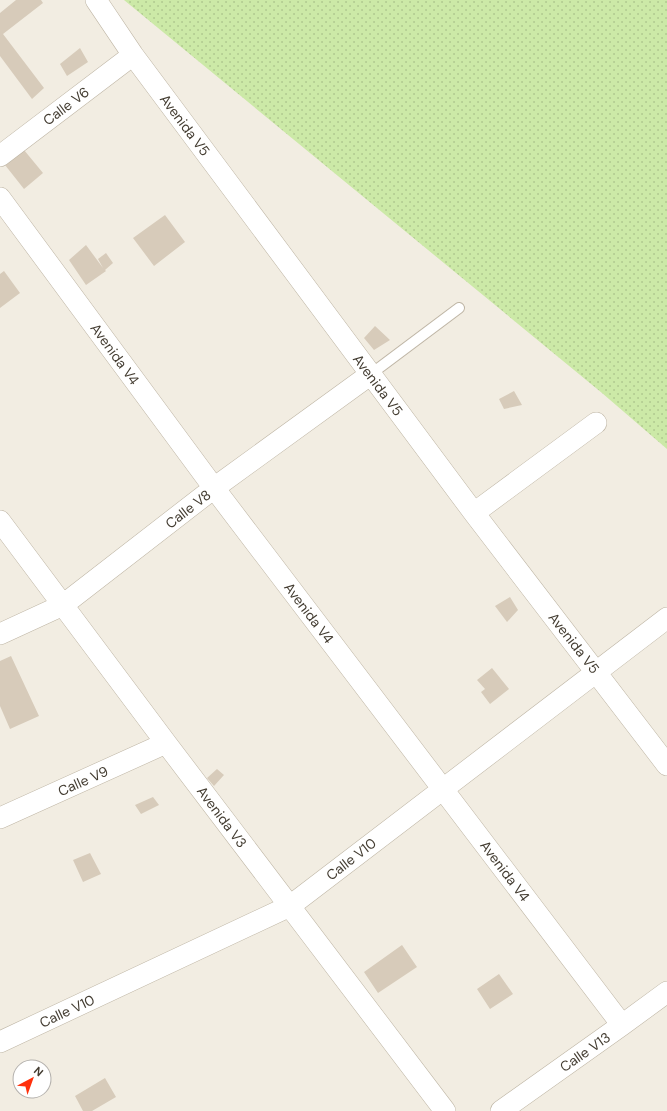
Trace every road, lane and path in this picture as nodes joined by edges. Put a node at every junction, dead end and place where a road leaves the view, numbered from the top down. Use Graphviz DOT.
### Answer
graph roads {
  1 [pos="96,0"];
  2 [pos="133,55"];
  3 [pos="0,156"];
  4 [pos="0,198"];
  5 [pos="459,308"];
  6 [pos="370,374"];
  7 [pos="596,423"];
  8 [pos="214,488"];
  9 [pos="474,513"];
  10 [pos="0,521"];
  11 [pos="63,605"];
  12 [pos="667,618"];
  13 [pos="0,634"];
  14 [pos="596,672"];
  15 [pos="166,743"];
  16 [pos="667,765"];
  17 [pos="442,789"];
  18 [pos="0,818"];
  19 [pos="290,906"];
  20 [pos="667,992"];
  21 [pos="622,1025"];
  22 [pos="0,1042"];
  23 [pos="445,1111"];
  24 [pos="502,1111"];
  1 -- 2 [label="street, Avenida V5"];
  2 -- 3 [label="street, Calle V6"];
  2 -- 6 [label="street, Avenida V5"];
  4 -- 8 [label="street, Avenida V4"];
  5 -- 6 [label="lane"];
  6 -- 8 [label="street, Calle V8"];
  6 -- 9 [label="street, Avenida V5"];
  7 -- 9 [label="street"];
  8 -- 11 [label="street, Calle V8"];
  8 -- 17 [label="street, Avenida V4"];
  9 -- 14 [label="street, Avenida V5"];
  10 -- 11 [label="street, Avenida V3"];
  11 -- 13 [label="street, Calle V8"];
  11 -- 15 [label="street, Avenida V3"];
  12 -- 14 [label="street, Calle V10"];
  14 -- 16 [label="street, Avenida V5"];
  14 -- 17 [label="street, Calle V10"];
  15 -- 18 [label="street, Calle V9"];
  15 -- 19 [label="street, Avenida V3"];
  17 -- 19 [label="street, Calle V10"];
  17 -- 21 [label="street, Avenida V4"];
  19 -- 22 [label="street, Calle V10"];
  19 -- 23 [label="street, Avenida V3"];
  20 -- 21 [label="street, Calle V13"];
  21 -- 24 [label="street, Calle V13"];
}
